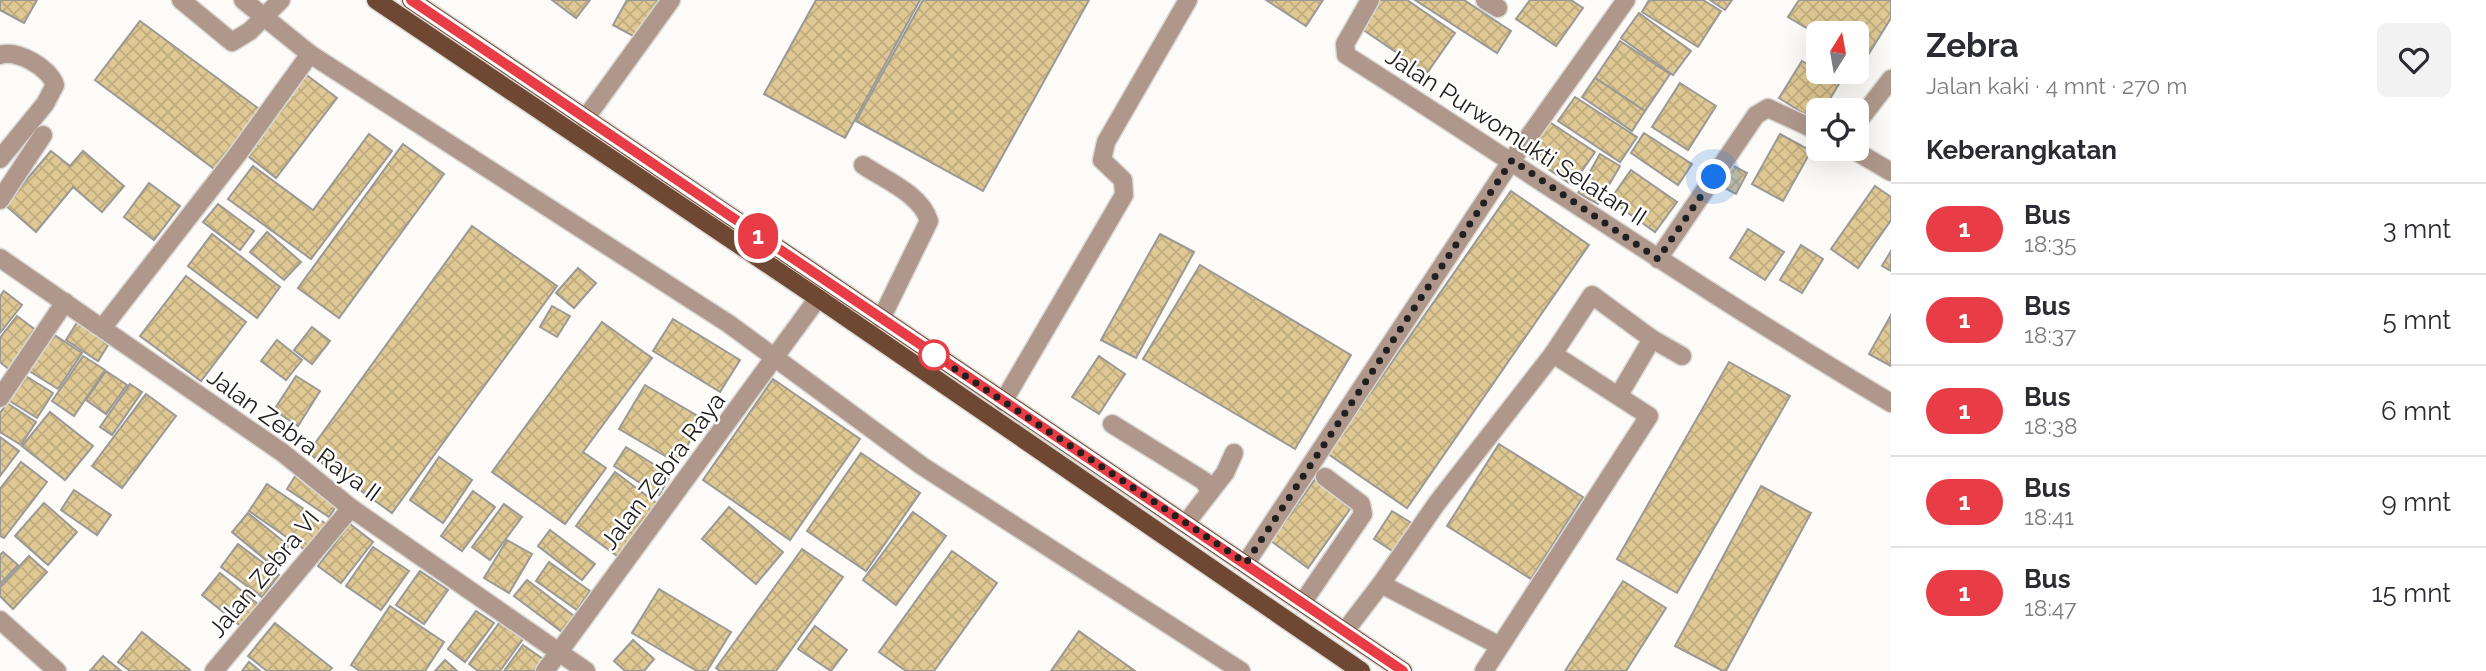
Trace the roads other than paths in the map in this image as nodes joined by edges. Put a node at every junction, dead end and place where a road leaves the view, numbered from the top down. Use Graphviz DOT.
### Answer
graph roads {
  1 [pos="181,0"];
  2 [pos="243,0"];
  3 [pos="281,0"];
  4 [pos="376,0"];
  5 [pos="411,0"];
  6 [pos="671,0"];
  7 [pos="1188,0"];
  8 [pos="1370,0"];
  9 [pos="1626,0"];
  10 [pos="262,16"];
  11 [pos="310,54"];
  12 [pos="0,55"];
  13 [pos="491,55"];
  14 [pos="478,71"];
  15 [pos="1891,79"];
  16 [pos="1869,107"];
  17 [pos="585,119"];
  18 [pos="1806,125"];
  19 [pos="43,135"];
  20 [pos="0,159"];
  21 [pos="1869,159"];
  22 [pos="1512,160"];
  23 [pos="863,165"];
  24 [pos="1891,173"];
  25 [pos="0,200"];
  26 [pos="0,258"];
  27 [pos="1658,259"];
  28 [pos="818,298"];
  29 [pos="65,302"];
  30 [pos="881,319"];
  31 [pos="103,327"];
  32 [pos="1652,339"];
  33 [pos="1553,354"];
  34 [pos="1682,356"];
  35 [pos="775,360"];
  36 [pos="1619,395"];
  37 [pos="0,398"];
  38 [pos="1003,402"];
  39 [pos="1891,403"];
  40 [pos="1112,424"];
  41 [pos="1234,453"];
  42 [pos="1325,477"];
  43 [pos="1210,492"];
  44 [pos="351,508"];
  45 [pos="1186,523"];
  46 [pos="1246,563"];
  47 [pos="1381,584"];
  48 [pos="1303,602"];
  49 [pos="0,620"];
  50 [pos="1345,631"];
  51 [pos="1500,646"];
  52 [pos="558,653"];
  53 [pos="57,671"];
  54 [pos="214,671"];
  55 [pos="545,671"];
  56 [pos="586,671"];
  57 [pos="1241,671"];
  58 [pos="1361,671"];
  59 [pos="1404,671"];
  60 [pos="1484,671"];
  1 -- 10 [label="street"];
  2 -- 10 [label="street"];
  3 -- 10 [label="street"];
  4 -- 14 [label="main road"];
  5 -- 13 [label="main road"];
  6 -- 17 [label="street"];
  7 -- 38 [label="street"];
  8 -- 22 [label="street, Jalan Purwomukti Selatan II"];
  9 -- 22 [label="street"];
  10 -- 11 [label="street"];
  11 -- 31 [label="street"];
  11 -- 35 [label="street"];
  12 -- 20 [label="street"];
  13 -- 14 [label="main road"];
  13 -- 17 [label="main road"];
  14 -- 28 [label="main road"];
  15 -- 16 [label="street"];
  17 -- 30 [label="main road"];
  18 -- 27 [label="street"];
  19 -- 25 [label="street"];
  21 -- 24 [label="street"];
  22 -- 27 [label="street, Jalan Purwomukti Selatan II"];
  22 -- 46 [label="street"];
  23 -- 30 [label="street"];
  26 -- 29 [label="street, Jalan Zebra Raya II"];
  27 -- 39 [label="street, Jalan Purwomukti Selatan II"];
  28 -- 35 [label="street, Jalan Zebra Raya"];
  28 -- 58 [label="main road"];
  29 -- 31 [label="street, Jalan Zebra Raya II"];
  29 -- 37 [label="street"];
  30 -- 38 [label="main road"];
  31 -- 44 [label="street, Jalan Zebra Raya II"];
  32 -- 33 [label="street"];
  32 -- 34 [label="street"];
  32 -- 36 [label="street"];
  33 -- 36 [label="street"];
  33 -- 47 [label="street"];
  35 -- 52 [label="street, Jalan Zebra Raya"];
  35 -- 57 [label="street"];
  36 -- 51 [label="street"];
  38 -- 45 [label="main road"];
  40 -- 43 [label="street"];
  41 -- 43 [label="street"];
  42 -- 48 [label="street"];
  43 -- 45 [label="street"];
  44 -- 52 [label="street, Jalan Zebra Raya II"];
  44 -- 54 [label="street, Jalan Zebra VI"];
  45 -- 46 [label="main road"];
  46 -- 48 [label="main road"];
  47 -- 50 [label="street"];
  47 -- 51 [label="street"];
  48 -- 50 [label="main road"];
  49 -- 53 [label="street"];
  50 -- 59 [label="main road"];
  51 -- 60 [label="street"];
  52 -- 55 [label="street, Jalan Zebra Raya"];
  52 -- 56 [label="street, Jalan Zebra Raya II"];
}
